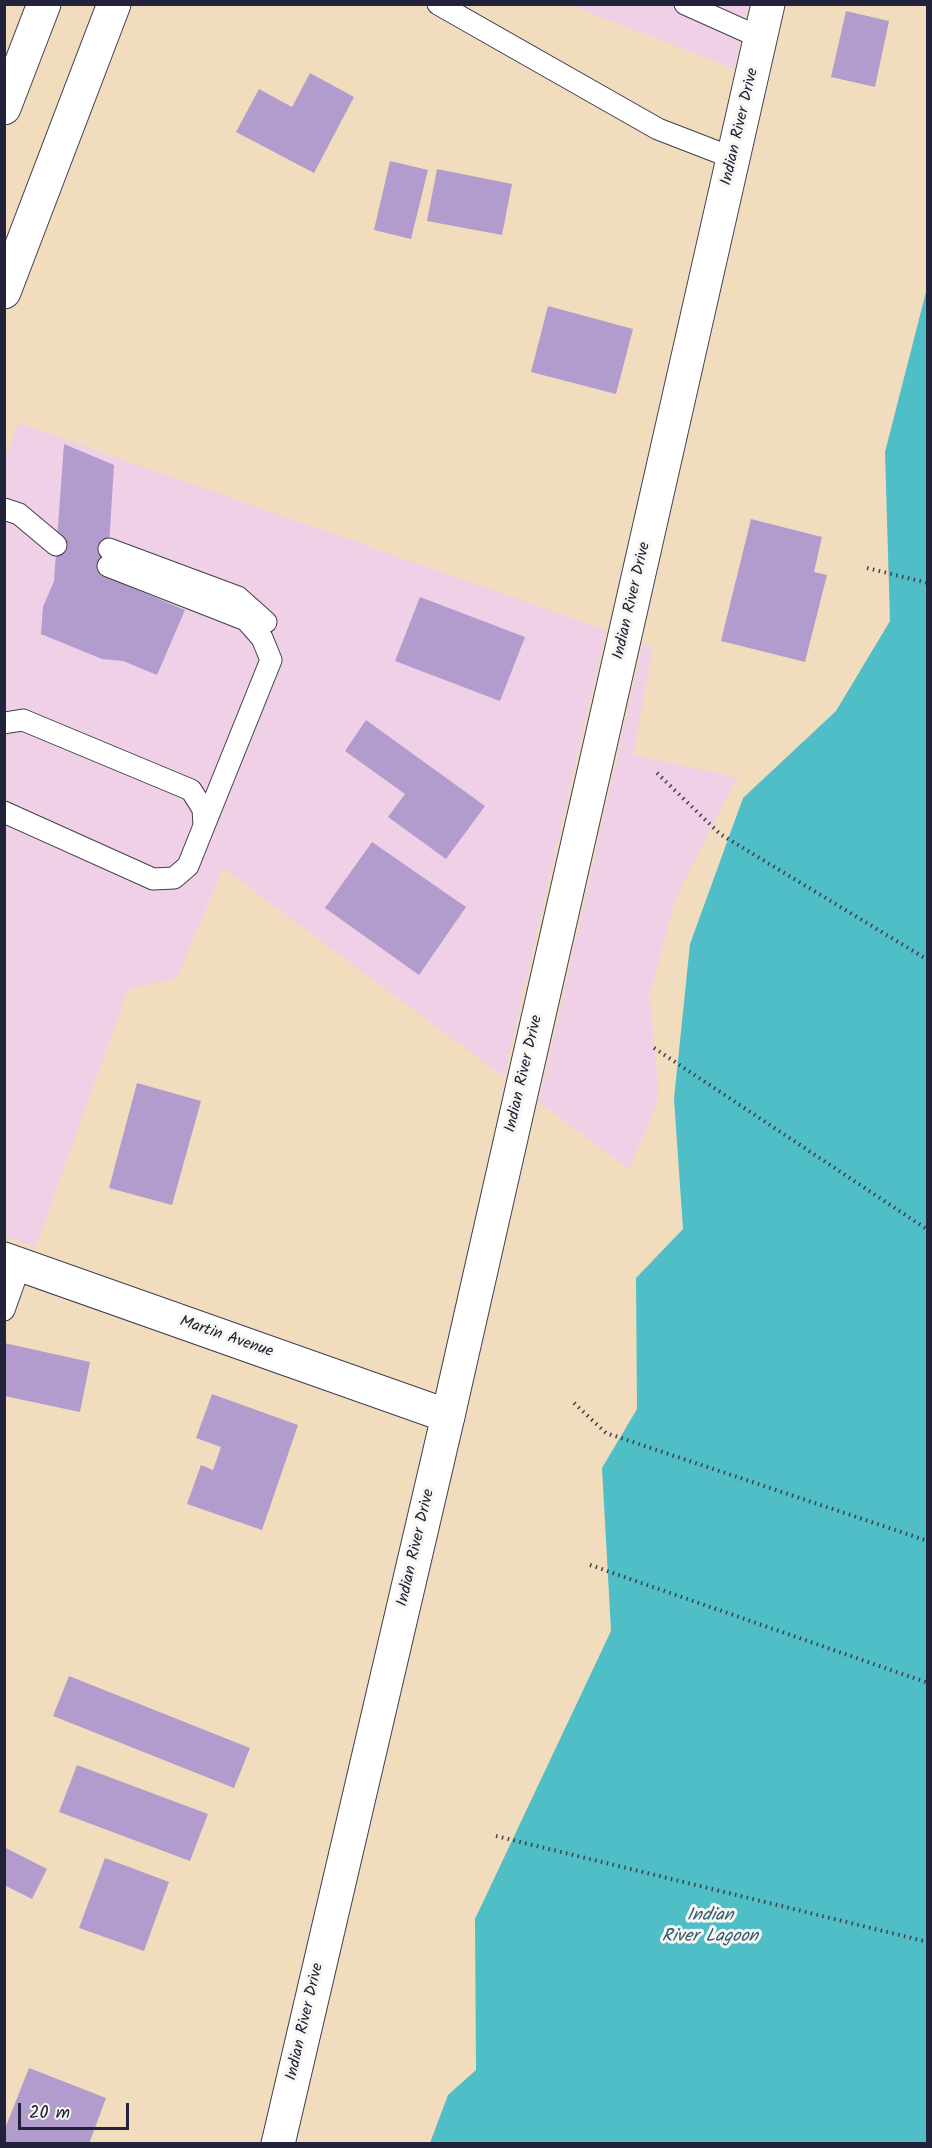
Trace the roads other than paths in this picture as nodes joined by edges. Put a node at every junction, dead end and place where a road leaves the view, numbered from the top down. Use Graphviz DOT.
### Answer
graph roads {
  1 [pos="44,4"];
  2 [pos="114,4"];
  3 [pos="438,4"];
  4 [pos="685,4"];
  5 [pos="768,4"];
  6 [pos="761,38"];
  7 [pos="4,108"];
  8 [pos="734,158"];
  9 [pos="4,292"];
  10 [pos="12,512"];
  11 [pos="57,537"];
  12 [pos="109,557"];
  13 [pos="4,723"];
  14 [pos="4,812"];
  15 [pos="204,826"];
  16 [pos="12,1262"];
  17 [pos="4,1310"];
  18 [pos="448,1416"];
  19 [pos="278,2144"];
  1 -- 7 [label="street"];
  2 -- 9 [label="street"];
  3 -- 8 [label="lane"];
  4 -- 6 [label="lane"];
  5 -- 6 [label="street, Indian River Drive"];
  6 -- 8 [label="street, Indian River Drive"];
  8 -- 18 [label="street, Indian River Drive"];
  10 -- 11 [label="lane"];
  12 -- 15 [label="lane"];
  13 -- 15 [label="lane"];
  14 -- 15 [label="lane"];
  16 -- 17 [label="lane"];
  16 -- 18 [label="street, Martin Avenue"];
  18 -- 19 [label="street, Indian River Drive"];
}
